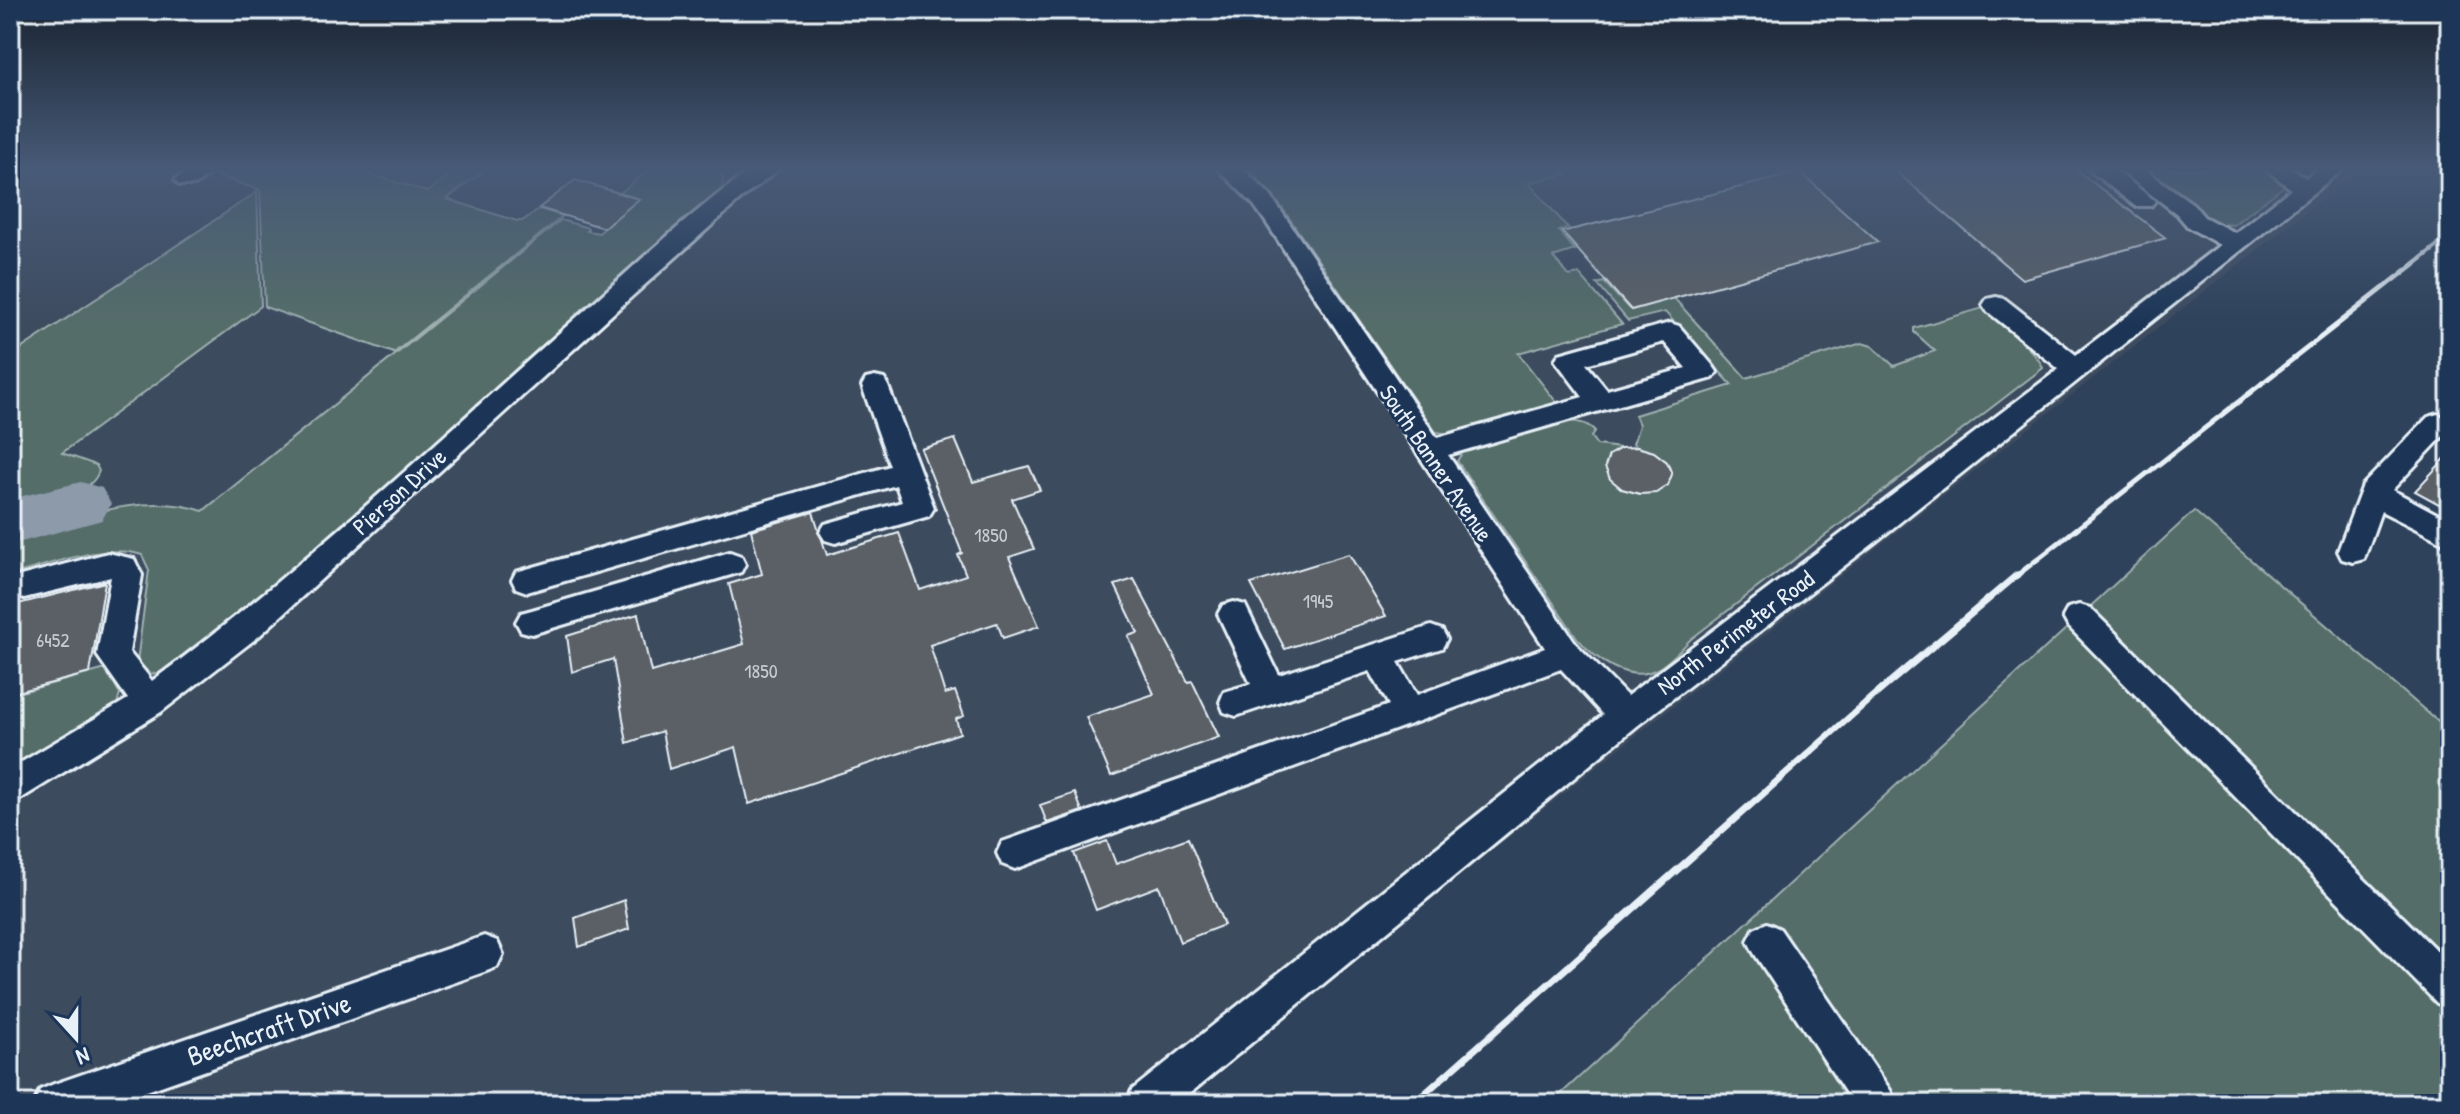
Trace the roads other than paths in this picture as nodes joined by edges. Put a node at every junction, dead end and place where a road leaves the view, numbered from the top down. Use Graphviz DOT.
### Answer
graph roads {
  1 [pos="701,221"];
  2 [pos="1276,221"];
  3 [pos="2191,221"];
  4 [pos="2264,221"];
  5 [pos="2196,222"];
  6 [pos="2235,243"];
  7 [pos="1996,305"];
  8 [pos="2076,368"];
  9 [pos="875,386"];
  10 [pos="1601,401"];
  11 [pos="2438,424"];
  12 [pos="1428,451"];
  13 [pos="906,472"];
  14 [pos="2373,493"];
  15 [pos="835,532"];
  16 [pos="2450,535"];
  17 [pos="2353,551"];
  18 [pos="730,564"];
  19 [pos="527,580"];
  20 [pos="24,586"];
  21 [pos="1234,614"];
  22 [pos="2079,617"];
  23 [pos="532,622"];
  24 [pos="1431,639"];
  25 [pos="1566,654"];
  26 [pos="1378,656"];
  27 [pos="1270,690"];
  28 [pos="149,702"];
  29 [pos="1236,702"];
  30 [pos="1409,712"];
  31 [pos="1625,716"];
  32 [pos="10,787"];
  33 [pos="1015,853"];
  34 [pos="1767,941"];
  35 [pos="484,954"];
  36 [pos="2450,990"];
  37 [pos="54,1104"];
  38 [pos="1146,1104"];
  39 [pos="1876,1104"];
  1 -- 28 [label="street, Pierson Drive"];
  2 -- 12 [label="street, South Banner Avenue"];
  3 -- 5 [label="street"];
  4 -- 6 [label="street, North Perimeter Road"];
  5 -- 6 [label="street"];
  6 -- 8 [label="street, North Perimeter Road"];
  7 -- 8 [label="street"];
  8 -- 31 [label="street, North Perimeter Road"];
  9 -- 13 [label="street"];
  10 -- 12 [label="street"];
  11 -- 14 [label="street"];
  12 -- 25 [label="street, South Banner Avenue"];
  13 -- 15 [label="street"];
  13 -- 19 [label="street"];
  14 -- 16 [label="street"];
  14 -- 17 [label="street"];
  18 -- 23 [label="street"];
  20 -- 28 [label="street"];
  21 -- 27 [label="street"];
  22 -- 36 [label="street"];
  24 -- 26 [label="street"];
  25 -- 30 [label="street"];
  25 -- 31 [label="street, South Banner Avenue"];
  26 -- 27 [label="street"];
  26 -- 30 [label="street"];
  27 -- 29 [label="street"];
  28 -- 32 [label="street, Pierson Drive"];
  30 -- 33 [label="street"];
  31 -- 38 [label="street, North Perimeter Road"];
  34 -- 39 [label="street"];
  35 -- 37 [label="street, Beechcraft Drive"];
}
